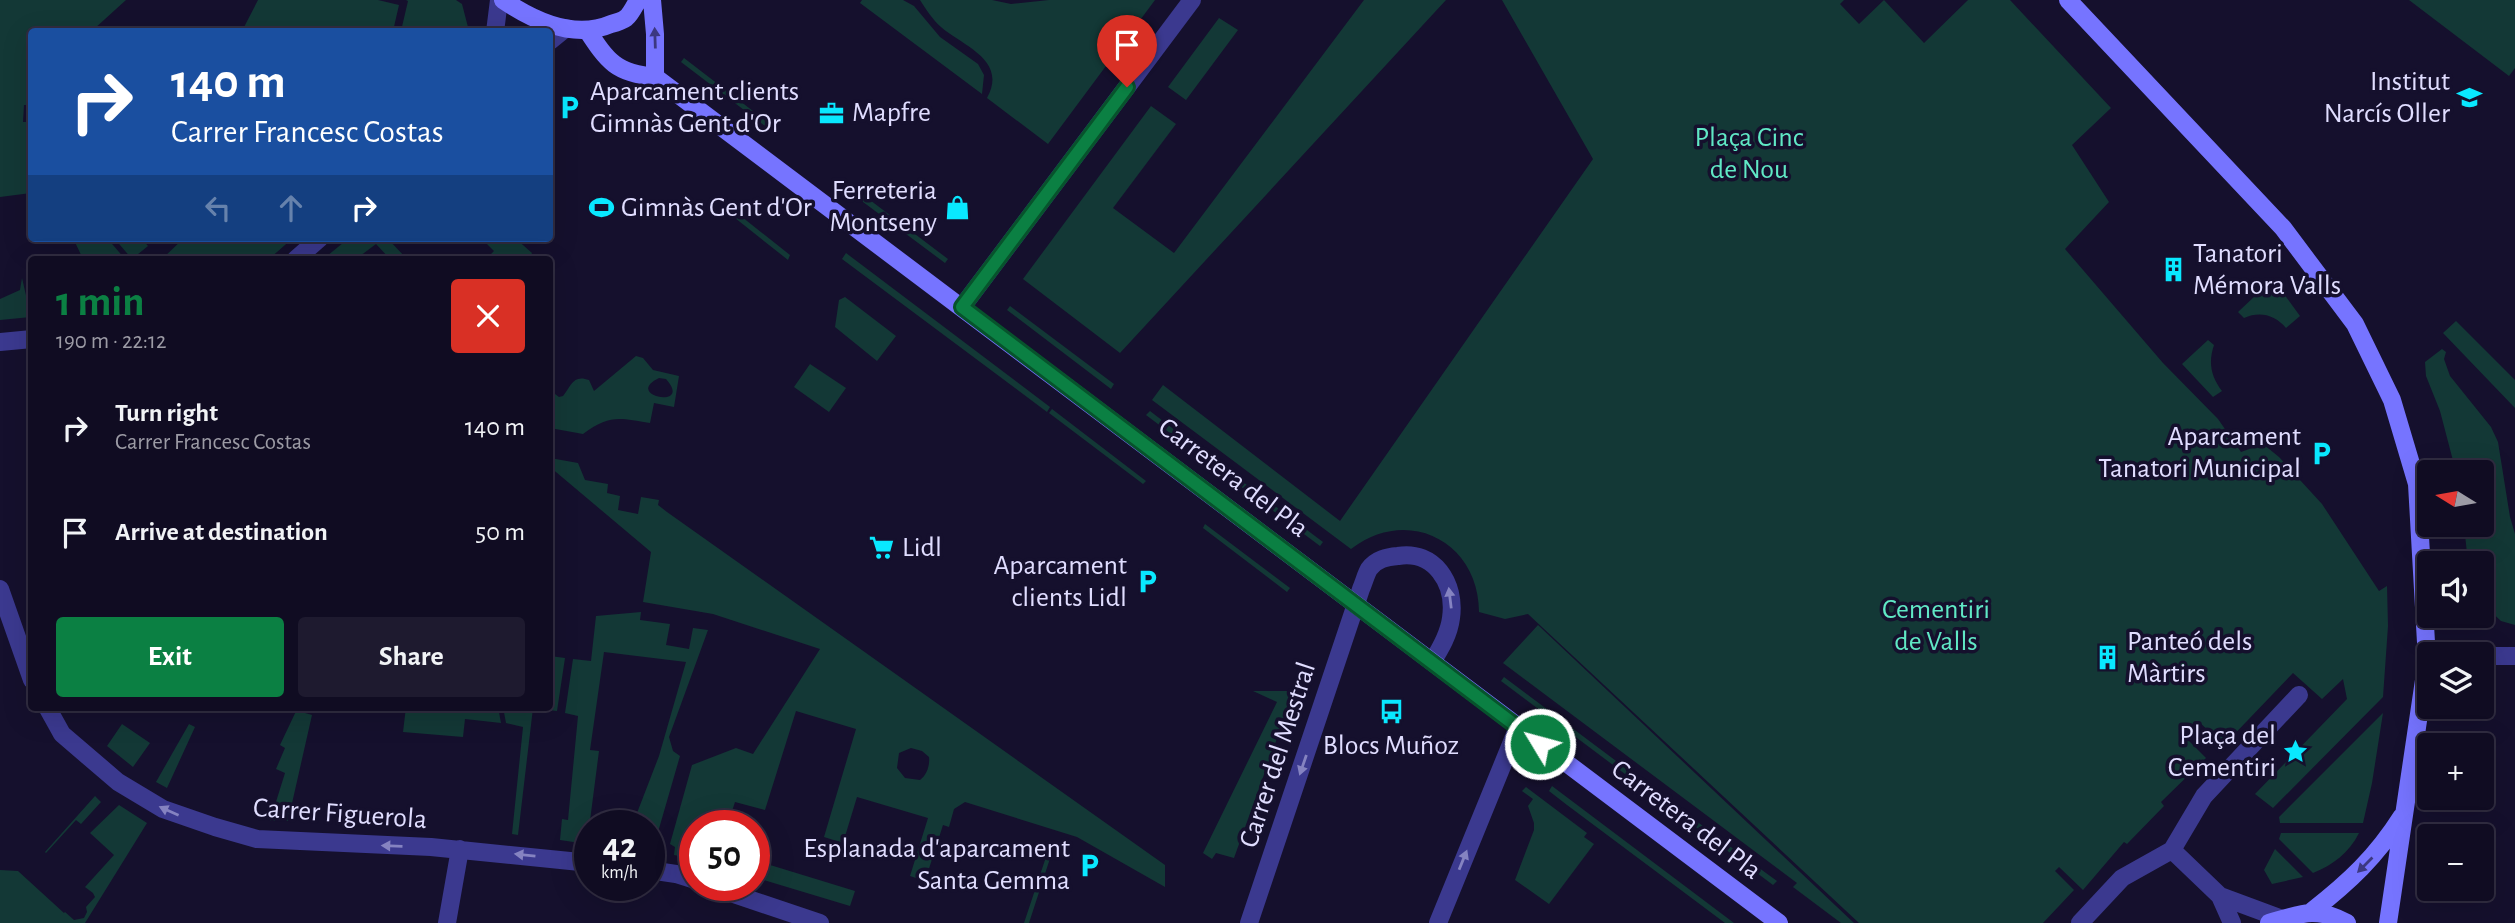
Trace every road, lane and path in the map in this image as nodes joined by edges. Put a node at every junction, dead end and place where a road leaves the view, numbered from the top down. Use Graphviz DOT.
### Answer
graph roads {
  1 [pos="501,0"];
  2 [pos="638,0"];
  3 [pos="652,0"];
  4 [pos="1192,0"];
  5 [pos="2068,0"];
  6 [pos="496,28"];
  7 [pos="566,28"];
  8 [pos="587,30"];
  9 [pos="553,39"];
  10 [pos="655,77"];
  11 [pos="315,242"];
  12 [pos="299,256"];
  13 [pos="962,307"];
  14 [pos="28,339"];
  15 [pos="0,342"];
  16 [pos="0,589"];
  17 [pos="1356,603"];
  18 [pos="2427,642"];
  19 [pos="2494,656"];
  20 [pos="2515,656"];
  21 [pos="1432,662"];
  22 [pos="28,669"];
  23 [pos="2299,695"];
  24 [pos="49,711"];
  25 [pos="2419,719"];
  26 [pos="1518,727"];
  27 [pos="2405,810"];
  28 [pos="460,849"];
  29 [pos="2172,850"];
  30 [pos="574,861"];
  31 [pos="2220,897"];
  32 [pos="755,901"];
  33 [pos="2312,911"];
  34 [pos="2275,921"];
  35 [pos="447,923"];
  36 [pos="820,923"];
  37 [pos="1250,923"];
  38 [pos="1438,923"];
  39 [pos="1779,923"];
  40 [pos="2081,923"];
  41 [pos="2232,923"];
  42 [pos="2347,923"];
  43 [pos="2388,923"];
  1 -- 6 [label="street"];
  1 -- 7 [label="main road"];
  2 -- 8 [label="main road"];
  10 -- 3 [label="main road, one-way"];
  4 -- 13 [label="street"];
  5 -- 18 [label="main road"];
  7 -- 8 [label="main road"];
  7 -- 9 [label="street"];
  8 -- 10 [label="main road"];
  10 -- 13 [label="main road, Carretera del Pla"];
  11 -- 12 [label="street"];
  13 -- 17 [label="main road, Carretera del Pla"];
  14 -- 15 [label="street"];
  16 -- 22 [label="street"];
  17 -- 21 [label="main road, Carretera del Pla"];
  21 -- 17 [label="street, Carrer del Mestral, one-way"];
  17 -- 37 [label="street, Carrer del Mestral, one-way"];
  19 -- 20 [label="street"];
  21 -- 26 [label="main road, Carretera del Pla"];
  23 -- 29 [label="street"];
  28 -- 24 [label="street, Carrer Figuerola, one-way"];
  25 -- 27 [label="main road"];
  38 -- 26 [label="street, one-way"];
  26 -- 39 [label="main road, Carretera del Pla"];
  27 -- 33 [label="main road, one-way"];
  27 -- 43 [label="main road"];
  30 -- 28 [label="street, Carrer Figuerola, one-way"];
  28 -- 35 [label="street"];
  29 -- 31 [label="street"];
  29 -- 40 [label="street"];
  31 -- 34 [label="street"];
  31 -- 41 [label="street"];
  32 -- 36 [label="street"];
  33 -- 34 [label="main road"];
  33 -- 42 [label="main road"];
}
